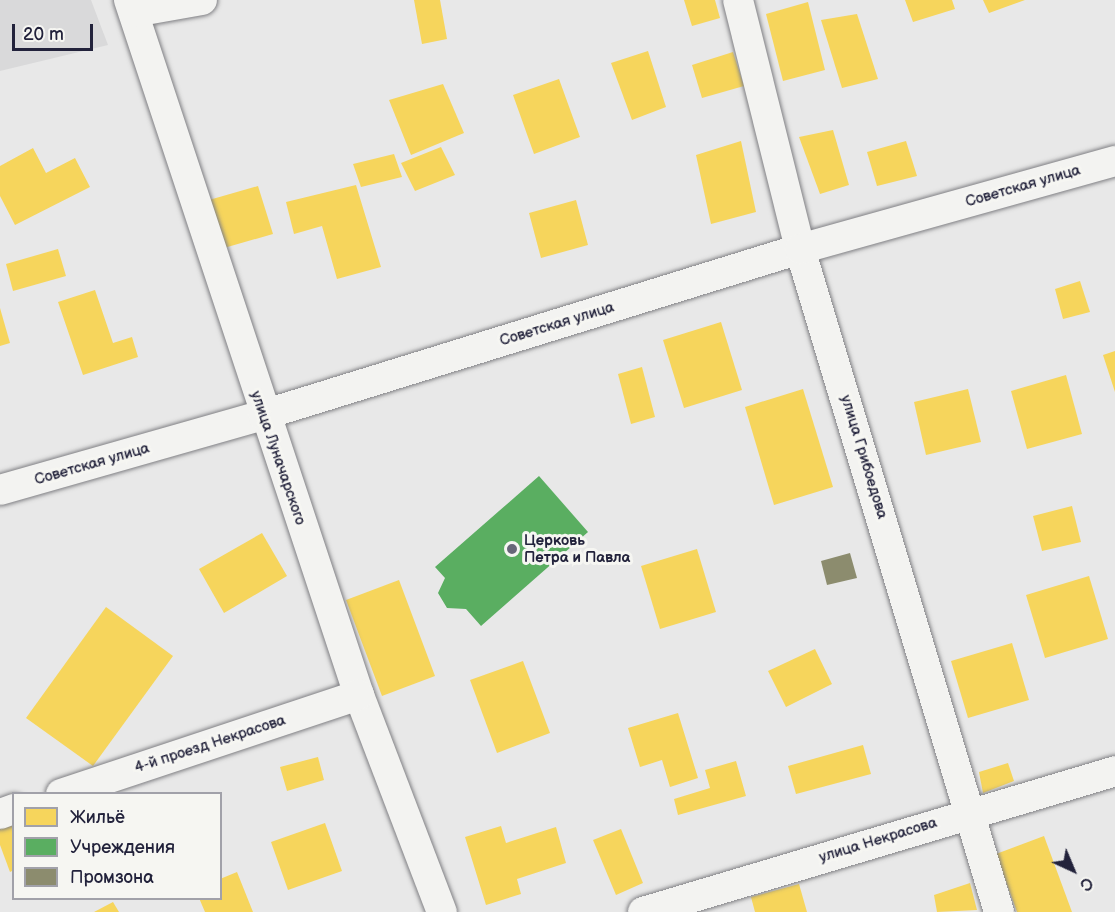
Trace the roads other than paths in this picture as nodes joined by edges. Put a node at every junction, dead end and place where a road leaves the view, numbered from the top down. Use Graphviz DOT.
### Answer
graph roads {
  1 [pos="202,0"];
  2 [pos="738,0"];
  3 [pos="131,6"];
  4 [pos="1115,161"];
  5 [pos="800,249"];
  6 [pos="263,415"];
  7 [pos="0,490"];
  8 [pos="359,695"];
  9 [pos="1115,771"];
  10 [pos="68,792"];
  11 [pos="972,811"];
  12 [pos="442,912"];
  13 [pos="643,912"];
  14 [pos="999,912"];
  1 -- 3 [label="street"];
  2 -- 5 [label="street, улица Грибоедова"];
  3 -- 6 [label="street, улица Луначарского"];
  4 -- 5 [label="street, Советская улица"];
  5 -- 6 [label="street, Советская улица"];
  5 -- 11 [label="street, улица Грибоедова"];
  6 -- 7 [label="street, Советская улица"];
  6 -- 8 [label="street, улица Луначарского"];
  8 -- 10 [label="street, 4-й проезд Некрасова"];
  8 -- 12 [label="street, улица Луначарского"];
  9 -- 11 [label="street, улица Некрасова"];
  11 -- 13 [label="street, улица Некрасова"];
  11 -- 14 [label="street, улица Грибоедова"];
}
